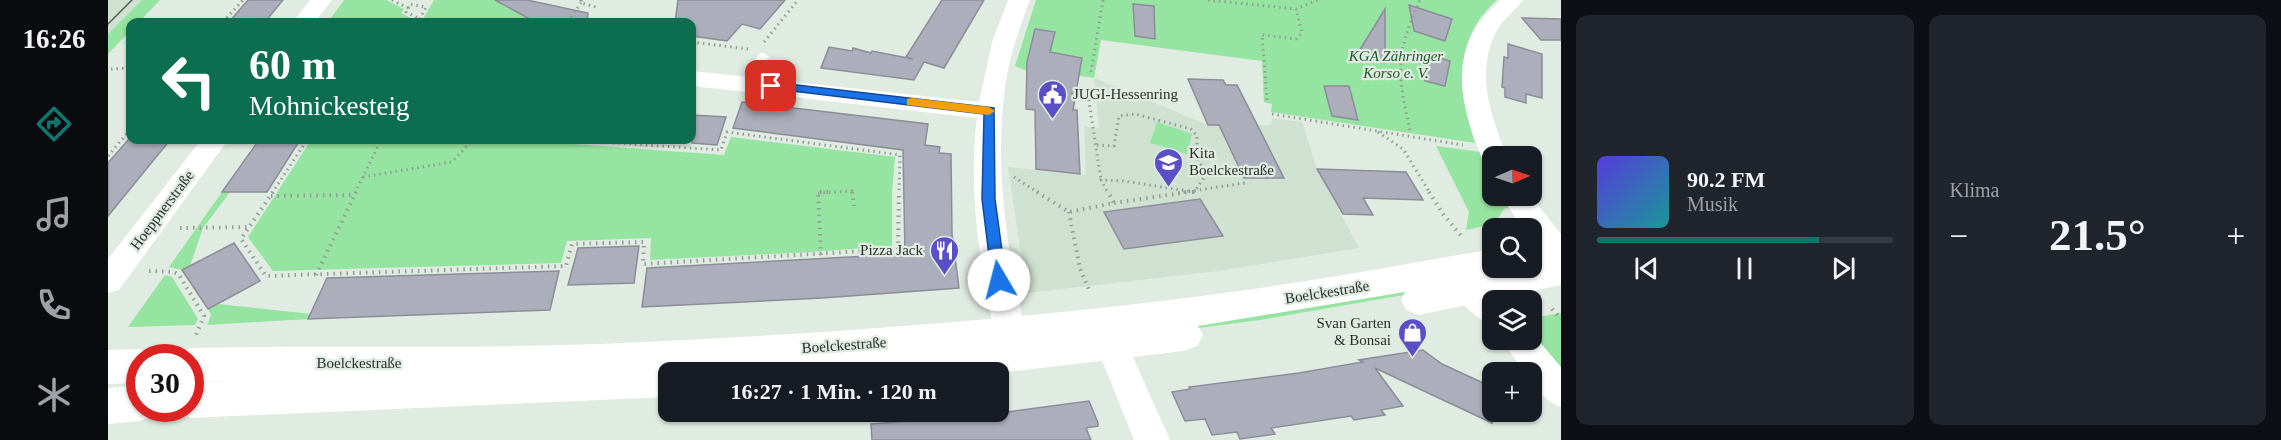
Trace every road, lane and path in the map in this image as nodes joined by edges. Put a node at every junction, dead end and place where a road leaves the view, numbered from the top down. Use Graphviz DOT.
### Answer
graph roads {
  1 [pos="243,0"];
  2 [pos="321,0"];
  3 [pos="392,0"];
  4 [pos="798,0"];
  5 [pos="1019,0"];
  6 [pos="1103,0"];
  7 [pos="1208,0"];
  8 [pos="1318,0"];
  9 [pos="1420,0"];
  10 [pos="1512,0"];
  11 [pos="581,1"];
  12 [pos="596,7"];
  13 [pos="408,8"];
  14 [pos="1296,9"];
  15 [pos="227,18"];
  16 [pos="307,18"];
  17 [pos="418,18"];
  18 [pos="420,18"];
  19 [pos="570,18"];
  20 [pos="696,42"];
  21 [pos="763,56"];
  22 [pos="126,68"];
  23 [pos="111,69"];
  24 [pos="1091,72"];
  25 [pos="696,79"];
  26 [pos="747,83"];
  27 [pos="1060,92"];
  28 [pos="1267,100"];
  29 [pos="990,111"];
  30 [pos="1272,114"];
  31 [pos="1410,130"];
  32 [pos="1378,132"];
  33 [pos="126,135"];
  34 [pos="212,144"];
  35 [pos="304,144"];
  36 [pos="379,144"];
  37 [pos="469,144"];
  38 [pos="630,144"];
  39 [pos="1097,145"];
  40 [pos="1467,146"];
  41 [pos="1490,146"];
  42 [pos="108,156"];
  43 [pos="114,156"];
  44 [pos="1005,176"];
  45 [pos="363,177"];
  46 [pos="1101,180"];
  47 [pos="1245,183"];
  48 [pos="1194,192"];
  49 [pos="354,195"];
  50 [pos="270,196"];
  51 [pos="1114,203"];
  52 [pos="854,206"];
  53 [pos="1522,206"];
  54 [pos="1069,212"];
  55 [pos="249,227"];
  56 [pos="174,228"];
  57 [pos="821,255"];
  58 [pos="1554,255"];
  59 [pos="142,271"];
  60 [pos="316,274"];
  61 [pos="1475,274"];
  62 [pos="108,281"];
  63 [pos="1090,292"];
  64 [pos="1551,309"];
  65 [pos="1561,319"];
  66 [pos="1012,343"];
  67 [pos="195,344"];
  68 [pos="1112,345"];
  69 [pos="1526,350"];
  70 [pos="204,353"];
  71 [pos="868,362"];
  72 [pos="126,366"];
  73 [pos="108,367"];
  74 [pos="658,380"];
  75 [pos="1561,392"];
  76 [pos="204,399"];
  77 [pos="126,405"];
  78 [pos="108,406"];
  79 [pos="1152,440"];
  1 -- 15 [label="path"];
  2 -- 16 [label="street"];
  3 -- 13 [label="path"];
  4 -- 20 [label="path"];
  5 -- 29 [label="street"];
  6 -- 24 [label="path"];
  7 -- 14 [label="path"];
  8 -- 14 [label="path"];
  9 -- 31 [label="path"];
  10 -- 41 [label="street"];
  11 -- 12 [label="path"];
  11 -- 19 [label="path"];
  13 -- 17 [label="path"];
  13 -- 18 [label="path"];
  14 -- 28 [label="path"];
  21 -- 26 [label="lane"];
  22 -- 23 [label="path"];
  25 -- 26 [label="street"];
  26 -- 29 [label="street"];
  27 -- 39 [label="path"];
  29 -- 66 [label="street"];
  30 -- 32 [label="path"];
  32 -- 40 [label="path"];
  32 -- 61 [label="path"];
  33 -- 42 [label="path"];
  34 -- 62 [label="street, Hoeppnerstraße"];
  35 -- 50 [label="path"];
  36 -- 45 [label="path"];
  37 -- 45 [label="path"];
  38 -- 57 [label="path"];
  39 -- 46 [label="path"];
  39 -- 48 [label="path"];
  42 -- 43 [label="path"];
  44 -- 54 [label="path"];
  45 -- 49 [label="path"];
  46 -- 48 [label="path"];
  46 -- 51 [label="path"];
  47 -- 48 [label="path"];
  48 -- 51 [label="path"];
  49 -- 50 [label="path"];
  49 -- 60 [label="path"];
  50 -- 55 [label="path"];
  51 -- 54 [label="path"];
  52 -- 57 [label="path"];
  53 -- 58 [label="street"];
  54 -- 63 [label="path"];
  55 -- 56 [label="path"];
  55 -- 60 [label="path"];
  57 -- 60 [label="path"];
  58 -- 61 [label="main road, Boelckestraße"];
  59 -- 67 [label="path"];
  61 -- 66 [label="main road, Boelckestraße"];
  61 -- 68 [label="main road, Boelckestraße"];
  64 -- 65 [label="path"];
  66 -- 68 [label="main road, Boelckestraße"];
  66 -- 70 [label="main road, Boelckestraße"];
  66 -- 71 [label="main road, Boelckestraße"];
  68 -- 79 [label="street"];
  69 -- 75 [label="street"];
  72 -- 73 [label="main road"];
  74 -- 76 [label="main road, Boelckestraße"];
  77 -- 78 [label="main road"];
}
